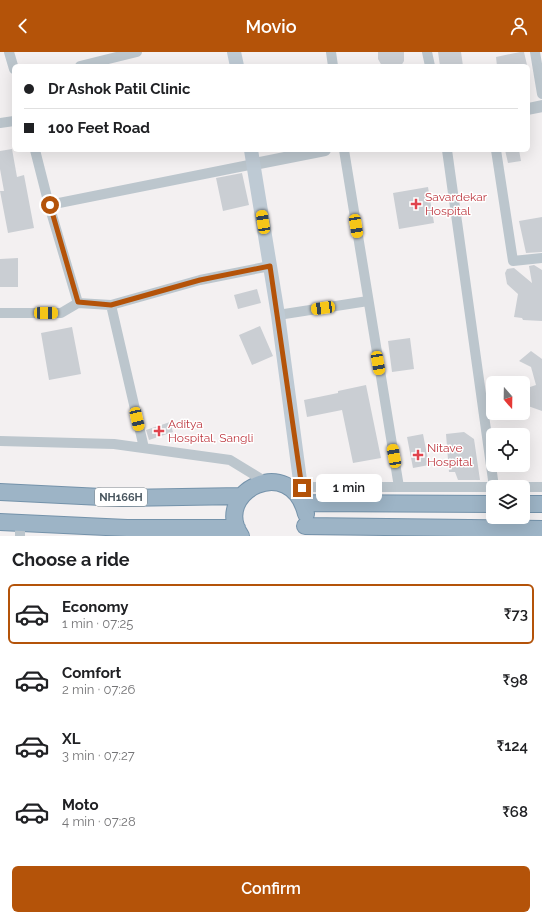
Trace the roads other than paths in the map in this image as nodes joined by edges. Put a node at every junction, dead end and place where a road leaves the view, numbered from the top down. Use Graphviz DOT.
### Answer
graph roads {
  1 [pos="10,52"];
  2 [pos="137,52"];
  3 [pos="234,52"];
  4 [pos="331,52"];
  5 [pos="427,52"];
  6 [pos="535,52"];
  7 [pos="13,64"];
  8 [pos="88,64"];
  9 [pos="237,64"];
  10 [pos="333,64"];
  11 [pos="430,64"];
  12 [pos="542,94"];
  13 [pos="542,106"];
  14 [pos="530,109"];
  15 [pos="12,121"];
  16 [pos="0,123"];
  17 [pos="36,152"];
  18 [pos="251,152"];
  19 [pos="315,152"];
  20 [pos="344,152"];
  21 [pos="447,152"];
  22 [pos="496,152"];
  23 [pos="254,164"];
  24 [pos="50,205"];
  25 [pos="542,258"];
  26 [pos="270,266"];
  27 [pos="368,301"];
  28 [pos="78,302"];
  29 [pos="111,305"];
  30 [pos="0,313"];
  31 [pos="278,315"];
  32 [pos="0,441"];
  33 [pos="144,448"];
  34 [pos="493,480"];
  35 [pos="266,482"];
  36 [pos="399,487"];
  37 [pos="486,487"];
  38 [pos="530,487"];
  39 [pos="542,487"];
  40 [pos="0,492"];
  41 [pos="302,495"];
  42 [pos="242,496"];
  43 [pos="486,504"];
  44 [pos="530,504"];
  45 [pos="542,504"];
  46 [pos="0,522"];
  47 [pos="20,529"];
  48 [pos="542,529"];
  49 [pos="302,531"];
  50 [pos="129,532"];
  51 [pos="239,532"];
  52 [pos="452,532"];
  1 -- 7 [label="street"];
  2 -- 8 [label="street"];
  3 -- 9 [label="main road"];
  4 -- 10 [label="street"];
  5 -- 11 [label="street"];
  6 -- 12 [label="street"];
  13 -- 14 [label="street"];
  15 -- 16 [label="street"];
  17 -- 24 [label="street"];
  18 -- 23 [label="main road"];
  19 -- 23 [label="street"];
  20 -- 27 [label="street"];
  21 -- 34 [label="street"];
  22 -- 25 [label="street"];
  23 -- 24 [label="street"];
  23 -- 26 [label="main road"];
  24 -- 28 [label="street"];
  26 -- 29 [label="street"];
  26 -- 31 [label="main road"];
  27 -- 31 [label="street"];
  27 -- 36 [label="street"];
  28 -- 29 [label="street"];
  28 -- 30 [label="street"];
  29 -- 33 [label="street"];
  31 -- 41 [label="main road"];
  32 -- 33 [label="street"];
  33 -- 35 [label="street"];
  35 -- 41 [label="highway"];
  35 -- 42 [label="highway"];
  36 -- 37 [label="street"];
  36 -- 41 [label="street"];
  38 -- 39 [label="street"];
  40 -- 42 [label="highway, NH166H"];
  41 -- 43 [label="highway"];
  41 -- 49 [label="highway"];
  42 -- 51 [label="highway"];
  44 -- 45 [label="highway"];
  46 -- 47 [label="highway"];
  47 -- 50 [label="highway"];
  48 -- 52 [label="highway"];
  49 -- 52 [label="highway"];
  50 -- 51 [label="highway"];
}
